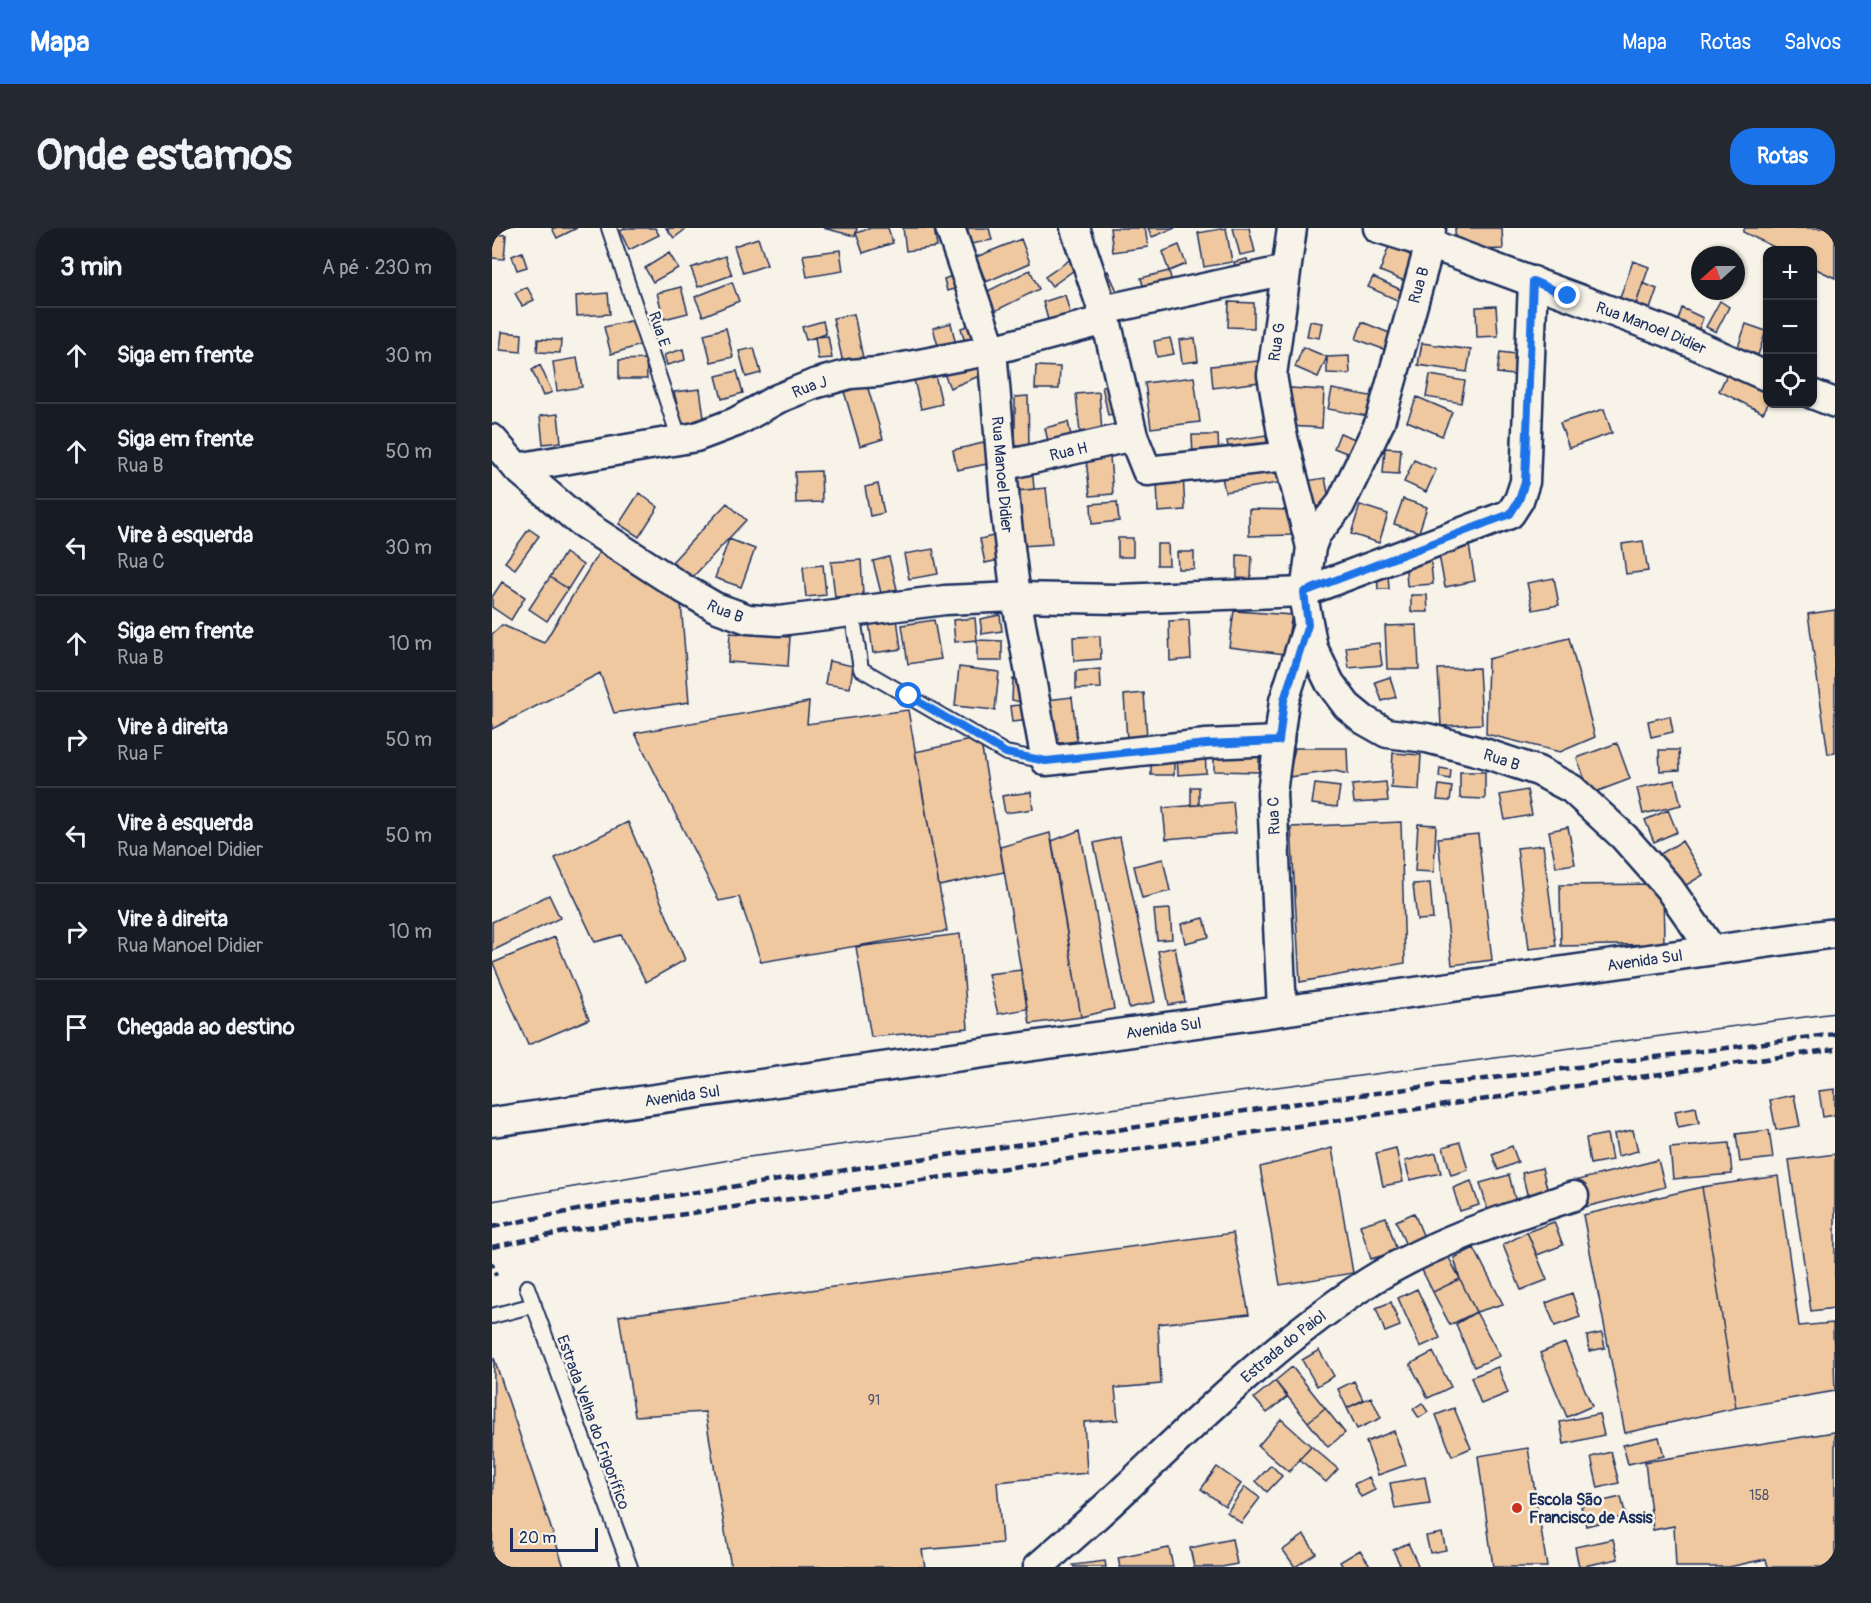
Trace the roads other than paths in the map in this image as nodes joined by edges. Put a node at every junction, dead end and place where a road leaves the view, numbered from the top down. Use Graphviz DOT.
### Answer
graph roads {
  1 [pos="609,228"];
  2 [pos="950,228"];
  3 [pos="1075,228"];
  4 [pos="1292,228"];
  5 [pos="1378,228"];
  6 [pos="1430,236"];
  7 [pos="1286,270"];
  8 [pos="1533,281"];
  9 [pos="1104,315"];
  10 [pos="992,350"];
  11 [pos="1763,375"];
  12 [pos="1817,396"];
  13 [pos="1835,403"];
  14 [pos="1133,436"];
  15 [pos="492,439"];
  16 [pos="680,440"];
  17 [pos="1288,456"];
  18 [pos="1002,466"];
  19 [pos="517,468"];
  20 [pos="1311,547"];
  21 [pos="1304,592"];
  22 [pos="1016,597"];
  23 [pos="852,612"];
  24 [pos="1308,625"];
  25 [pos="1279,741"];
  26 [pos="1046,761"];
  27 [pos="1835,933"];
  28 [pos="1712,950"];
  29 [pos="1282,1011"];
  30 [pos="492,1122"];
  31 [pos="1574,1196"];
  32 [pos="527,1287"];
  33 [pos="534,1305"];
  34 [pos="492,1316"];
  35 [pos="630,1567"];
  36 [pos="1038,1567"];
  1 -- 16 [label="lane, Rua E"];
  2 -- 10 [label="street, Rua Manoel Didier"];
  3 -- 9 [label="street"];
  4 -- 7 [label="street, Rua G"];
  5 -- 6 [label="street, Rua Manoel Didier"];
  6 -- 8 [label="street, Rua Manoel Didier"];
  6 -- 20 [label="street, Rua B"];
  7 -- 9 [label="street, Rua J"];
  7 -- 17 [label="street, Rua G"];
  8 -- 11 [label="street, Rua Manoel Didier"];
  8 -- 21 [label="street"];
  9 -- 10 [label="street, Rua J"];
  9 -- 14 [label="street"];
  10 -- 16 [label="street, Rua J"];
  10 -- 18 [label="street, Rua Manoel Didier"];
  12 -- 13 [label="street"];
  14 -- 17 [label="street"];
  14 -- 18 [label="street, Rua H"];
  15 -- 19 [label="street, Rua B"];
  16 -- 19 [label="street, Rua J"];
  17 -- 20 [label="street, Rua G"];
  18 -- 22 [label="street, Rua Manoel Didier"];
  19 -- 23 [label="street, Rua B"];
  20 -- 21 [label="street, Rua B"];
  21 -- 22 [label="street, Rua B"];
  21 -- 24 [label="street, Rua B"];
  22 -- 23 [label="street, Rua B"];
  22 -- 26 [label="street"];
  23 -- 26 [label="lane"];
  24 -- 25 [label="street, Rua C"];
  24 -- 28 [label="street, Rua B"];
  25 -- 26 [label="street"];
  25 -- 29 [label="street, Rua C"];
  27 -- 28 [label="street, Avenida Sul"];
  28 -- 29 [label="street, Avenida Sul"];
  29 -- 30 [label="street, Avenida Sul"];
  31 -- 36 [label="street, Estrada do Paiol"];
  32 -- 33 [label="lane, Estrada Velha do Frigorífico"];
  33 -- 34 [label="lane"];
  33 -- 35 [label="lane, Estrada Velha do Frigorífico"];
}
